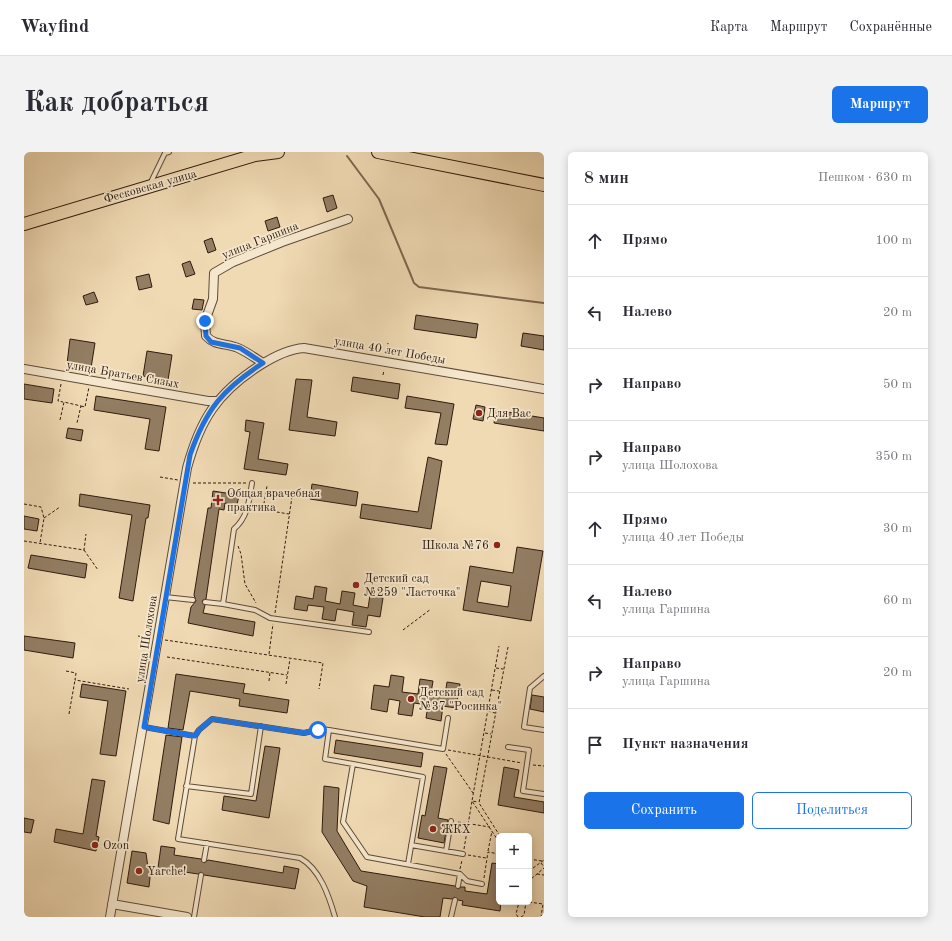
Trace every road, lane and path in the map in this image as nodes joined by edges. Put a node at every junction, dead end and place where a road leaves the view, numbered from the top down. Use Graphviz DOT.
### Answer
graph roads {
  1 [pos="169,152"];
  2 [pos="278,152"];
  3 [pos="378,152"];
  4 [pos="250,154"];
  5 [pos="427,157"];
  6 [pos="150,185"];
  7 [pos="544,185"];
  8 [pos="348,219"];
  9 [pos="24,224"];
  10 [pos="263,363"];
  11 [pos="24,369"];
  12 [pos="63,376"];
  13 [pos="239,379"];
  14 [pos="90,381"];
  15 [pos="544,389"];
  16 [pos="217,401"];
  17 [pos="64,402"];
  18 [pos="81,406"];
  19 [pos="60,420"];
  20 [pos="77,423"];
  21 [pos="252,483"];
  22 [pos="199,484"];
  23 [pos="267,486"];
  24 [pos="293,490"];
  25 [pos="24,504"];
  26 [pos="60,507"];
  27 [pos="248,507"];
  28 [pos="263,510"];
  29 [pos="289,514"];
  30 [pos="44,518"];
  31 [pos="86,534"];
  32 [pos="233,535"];
  33 [pos="24,541"];
  34 [pos="40,544"];
  35 [pos="84,550"];
  36 [pos="98,570"];
  37 [pos="165,597"];
  38 [pos="193,600"];
  39 [pos="205,602"];
  40 [pos="222,604"];
  41 [pos="432,609"];
  42 [pos="259,611"];
  43 [pos="274,618"];
  44 [pos="404,630"];
  45 [pos="369,632"];
  46 [pos="138,636"];
  47 [pos="158,639"];
  48 [pos="499,646"];
  49 [pos="508,647"];
  50 [pos="269,655"];
  51 [pos="167,657"];
  52 [pos="290,658"];
  53 [pos="496,667"];
  54 [pos="504,669"];
  55 [pos="66,671"];
  56 [pos="270,672"];
  57 [pos="287,675"];
  58 [pos="544,676"];
  59 [pos="75,680"];
  60 [pos="269,681"];
  61 [pos="286,684"];
  62 [pos="129,689"];
  63 [pos="319,689"];
  64 [pos="492,690"];
  65 [pos="500,691"];
  66 [pos="488,712"];
  67 [pos="496,713"];
  68 [pos="69,714"];
  69 [pos="448,718"];
  70 [pos="261,726"];
  71 [pos="144,727"];
  72 [pos="329,730"];
  73 [pos="544,730"];
  74 [pos="484,733"];
  75 [pos="492,734"];
  76 [pos="195,736"];
  77 [pos="508,747"];
  78 [pos="443,749"];
  79 [pos="481,756"];
  80 [pos="487,757"];
  81 [pos="353,764"];
  82 [pos="527,764"];
  83 [pos="544,766"];
  84 [pos="186,786"];
  85 [pos="474,793"];
  86 [pos="544,794"];
  87 [pos="472,801"];
  88 [pos="479,803"];
  89 [pos="490,820"];
  90 [pos="451,821"];
  91 [pos="486,822"];
  92 [pos="468,824"];
  93 [pos="490,827"];
  94 [pos="492,830"];
  95 [pos="498,833"];
  96 [pos="496,836"];
  97 [pos="206,843"];
  98 [pos="411,845"];
  99 [pos="446,851"];
  100 [pos="488,852"];
  101 [pos="496,853"];
  102 [pos="463,854"];
  103 [pos="487,858"];
  104 [pos="532,859"];
  105 [pos="204,860"];
  106 [pos="542,861"];
  107 [pos="408,864"];
  108 [pos="544,868"];
  109 [pos="532,869"];
  110 [pos="201,874"];
  111 [pos="460,874"];
  112 [pos="536,874"];
  113 [pos="544,875"];
  114 [pos="532,877"];
  115 [pos="482,884"];
  116 [pos="458,886"];
  117 [pos="455,900"];
  118 [pos="532,903"];
  119 [pos="112,904"];
  120 [pos="518,905"];
  121 [pos="527,905"];
  122 [pos="110,917"];
  123 [pos="187,917"];
  124 [pos="194,917"];
  125 [pos="335,917"];
  126 [pos="451,917"];
  127 [pos="518,917"];
  128 [pos="521,917"];
  129 [pos="541,917"];
  1 -- 6 [label="lane"];
  2 -- 4 [label="main road, Фесковская улица"];
  3 -- 5 [label="main road"];
  4 -- 6 [label="main road, Фесковская улица"];
  5 -- 7 [label="main road"];
  6 -- 9 [label="main road, Фесковская улица"];
  8 -- 10 [label="street, улица Гаршина"];
  10 -- 13 [label="street, улица 40 лет Победы"];
  10 -- 15 [label="street, улица 40 лет Победы"];
  11 -- 12 [label="street, улица Братьев Сизых"];
  12 -- 14 [label="street, улица Братьев Сизых"];
  12 -- 17 [label="path"];
  13 -- 16 [label="street, улица Шолохова"];
  14 -- 16 [label="street, улица Братьев Сизых"];
  14 -- 18 [label="path"];
  16 -- 37 [label="street, улица Шолохова"];
  17 -- 18 [label="path"];
  17 -- 19 [label="path"];
  18 -- 20 [label="path"];
  21 -- 22 [label="path"];
  21 -- 27 [label="lane"];
  23 -- 28 [label="path"];
  24 -- 29 [label="path"];
  25 -- 30 [label="path"];
  26 -- 30 [label="path"];
  27 -- 28 [label="path"];
  27 -- 32 [label="lane"];
  28 -- 29 [label="path"];
  29 -- 43 [label="path"];
  30 -- 34 [label="path"];
  31 -- 35 [label="path"];
  32 -- 40 [label="lane"];
  32 -- 42 [label="path"];
  33 -- 34 [label="path"];
  34 -- 35 [label="path"];
  35 -- 36 [label="path"];
  37 -- 38 [label="lane"];
  37 -- 47 [label="street, улица Шолохова"];
  39 -- 40 [label="lane"];
  40 -- 42 [label="lane"];
  41 -- 44 [label="path"];
  42 -- 43 [label="lane"];
  43 -- 45 [label="lane"];
  43 -- 50 [label="path"];
  46 -- 47 [label="path"];
  47 -- 50 [label="path"];
  47 -- 71 [label="street, улица Шолохова"];
  48 -- 53 [label="path"];
  49 -- 54 [label="path"];
  50 -- 52 [label="path"];
  51 -- 56 [label="path"];
  52 -- 57 [label="path"];
  52 -- 63 [label="path"];
  53 -- 54 [label="path"];
  53 -- 64 [label="path"];
  54 -- 65 [label="path"];
  55 -- 59 [label="path"];
  56 -- 57 [label="path"];
  56 -- 60 [label="path"];
  57 -- 61 [label="path"];
  58 -- 73 [label="lane"];
  59 -- 62 [label="path"];
  59 -- 68 [label="path"];
  64 -- 65 [label="path"];
  64 -- 66 [label="path"];
  65 -- 67 [label="path"];
  66 -- 67 [label="path"];
  66 -- 74 [label="path"];
  67 -- 75 [label="path"];
  69 -- 78 [label="lane"];
  70 -- 72 [label="lane"];
  70 -- 76 [label="lane"];
  70 -- 84 [label="lane"];
  71 -- 76 [label="lane"];
  71 -- 119 [label="street, улица Шолохова"];
  72 -- 78 [label="lane"];
  72 -- 81 [label="lane"];
  74 -- 75 [label="path"];
  74 -- 79 [label="path"];
  75 -- 80 [label="path"];
  76 -- 84 [label="lane"];
  77 -- 82 [label="lane"];
  78 -- 79 [label="path"];
  78 -- 85 [label="path"];
  79 -- 80 [label="path"];
  79 -- 85 [label="path"];
  80 -- 82 [label="path"];
  80 -- 88 [label="path"];
  81 -- 98 [label="lane"];
  81 -- 107 [label="lane"];
  82 -- 83 [label="path"];
  82 -- 86 [label="lane"];
  84 -- 97 [label="lane"];
  85 -- 87 [label="path"];
  87 -- 88 [label="path"];
  87 -- 91 [label="path"];
  87 -- 92 [label="path"];
  88 -- 89 [label="path"];
  89 -- 91 [label="path"];
  89 -- 95 [label="path"];
  90 -- 92 [label="path"];
  90 -- 99 [label="lane"];
  91 -- 93 [label="path"];
  92 -- 93 [label="path"];
  92 -- 102 [label="path"];
  93 -- 94 [label="path"];
  94 -- 96 [label="path"];
  94 -- 100 [label="path"];
  97 -- 105 [label="lane"];
  97 -- 125 [label="lane"];
  98 -- 99 [label="lane"];
  98 -- 107 [label="lane"];
  99 -- 102 [label="lane"];
  100 -- 101 [label="path"];
  100 -- 103 [label="path"];
  102 -- 103 [label="path"];
  102 -- 111 [label="path"];
  103 -- 115 [label="path"];
  104 -- 106 [label="path"];
  106 -- 108 [label="path"];
  106 -- 109 [label="path"];
  107 -- 111 [label="lane"];
  108 -- 112 [label="path"];
  110 -- 124 [label="lane"];
  111 -- 115 [label="lane"];
  111 -- 116 [label="lane"];
  112 -- 113 [label="path"];
  112 -- 114 [label="path"];
  117 -- 126 [label="lane"];
  118 -- 129 [label="path"];
  119 -- 122 [label="street, улица Шолохова"];
  119 -- 123 [label="street"];
  120 -- 127 [label="path"];
  121 -- 128 [label="path"];
}
